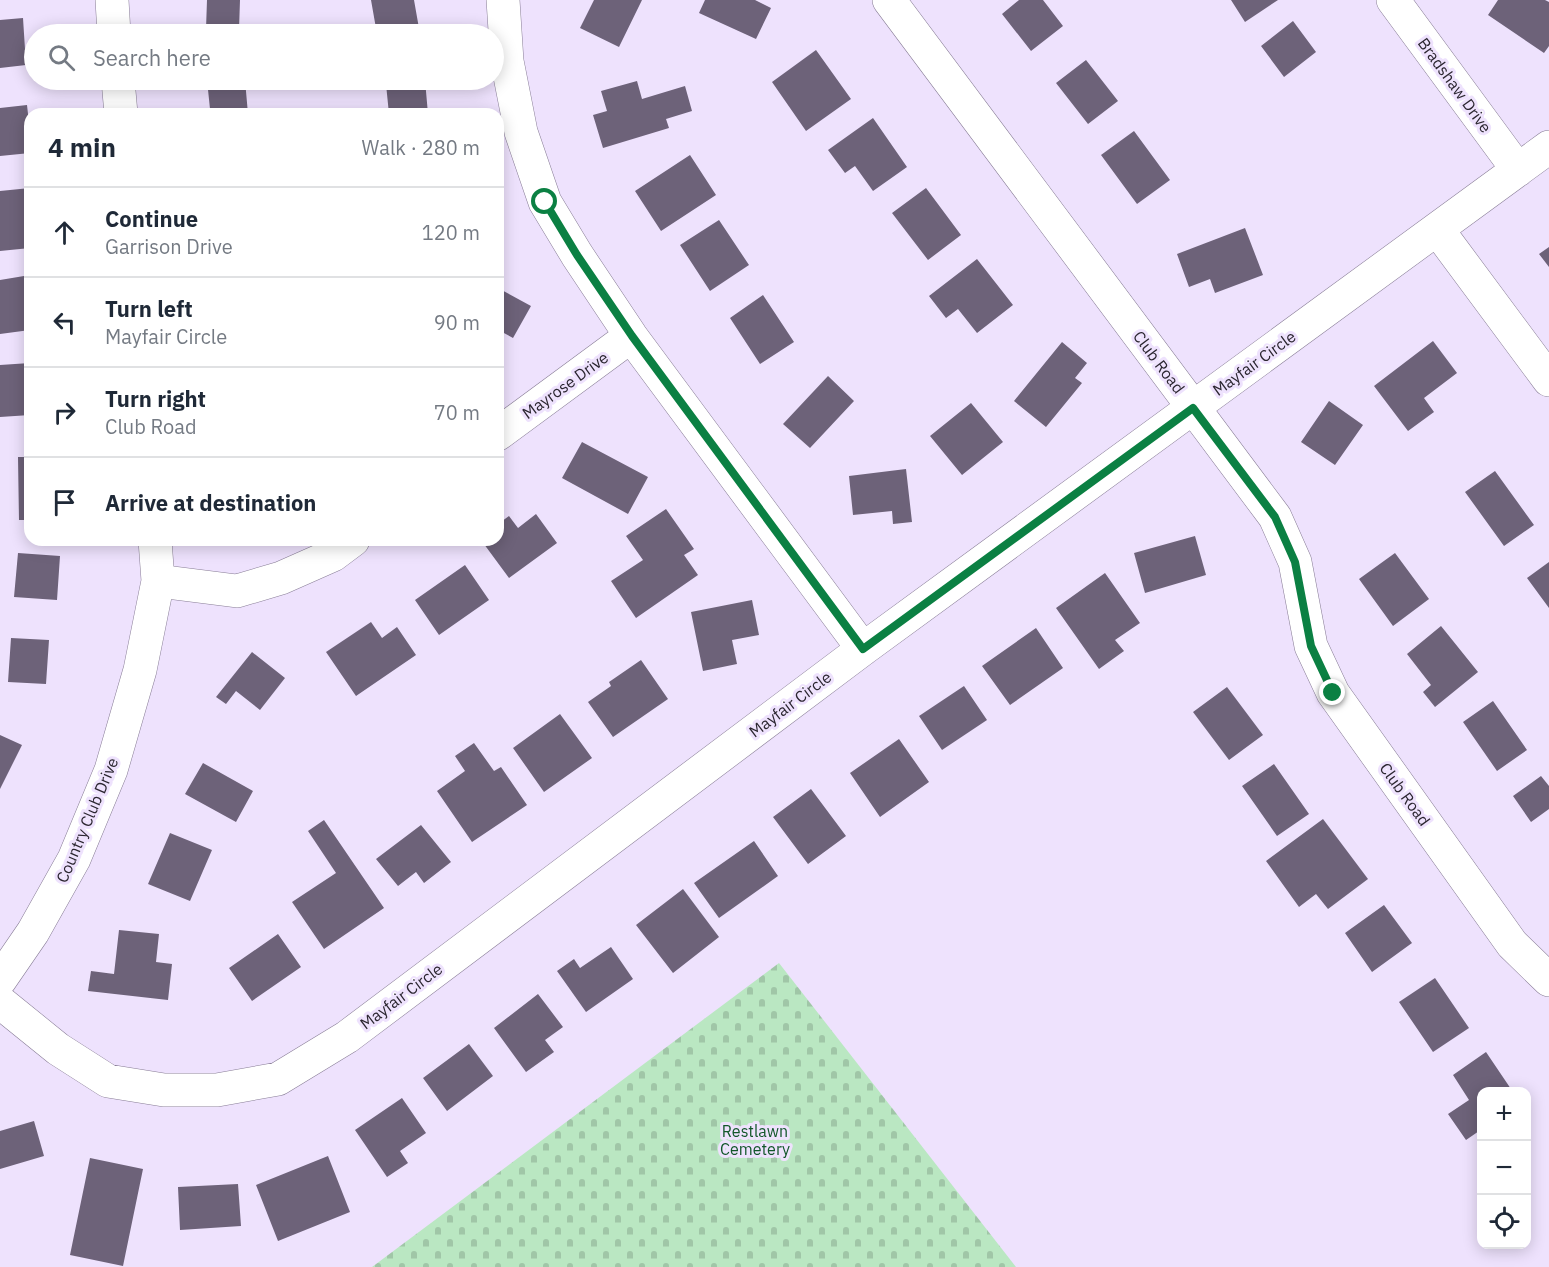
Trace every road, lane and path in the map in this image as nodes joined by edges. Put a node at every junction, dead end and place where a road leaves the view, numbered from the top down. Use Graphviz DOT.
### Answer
graph roads {
  1 [pos="112,0"];
  2 [pos="503,0"];
  3 [pos="889,0"];
  4 [pos="1393,0"];
  5 [pos="113,24"];
  6 [pos="119,90"];
  7 [pos="120,108"];
  8 [pos="1549,147"];
  9 [pos="1518,170"];
  10 [pos="1437,229"];
  11 [pos="632,336"];
  12 [pos="1549,380"];
  13 [pos="1193,408"];
  14 [pos="504,430"];
  15 [pos="155,546"];
  16 [pos="345,546"];
  17 [pos="158,580"];
  18 [pos="863,649"];
  19 [pos="0,980"];
  20 [pos="1549,980"];
  21 [pos="0,1002"];
  1 -- 5 [label="street"];
  2 -- 11 [label="street"];
  3 -- 13 [label="street, Club Road"];
  4 -- 9 [label="street, Bradshaw Drive"];
  6 -- 7 [label="street"];
  8 -- 9 [label="street, Mayfair Circle"];
  9 -- 10 [label="street, Mayfair Circle"];
  10 -- 12 [label="street"];
  10 -- 13 [label="street, Mayfair Circle"];
  11 -- 14 [label="street, Mayrose Drive"];
  11 -- 18 [label="street"];
  13 -- 18 [label="street, Mayfair Circle"];
  13 -- 20 [label="street, Club Road"];
  15 -- 17 [label="street, Country Club Drive"];
  16 -- 17 [label="street"];
  17 -- 19 [label="street, Country Club Drive"];
  18 -- 21 [label="street, Mayfair Circle"];
}
